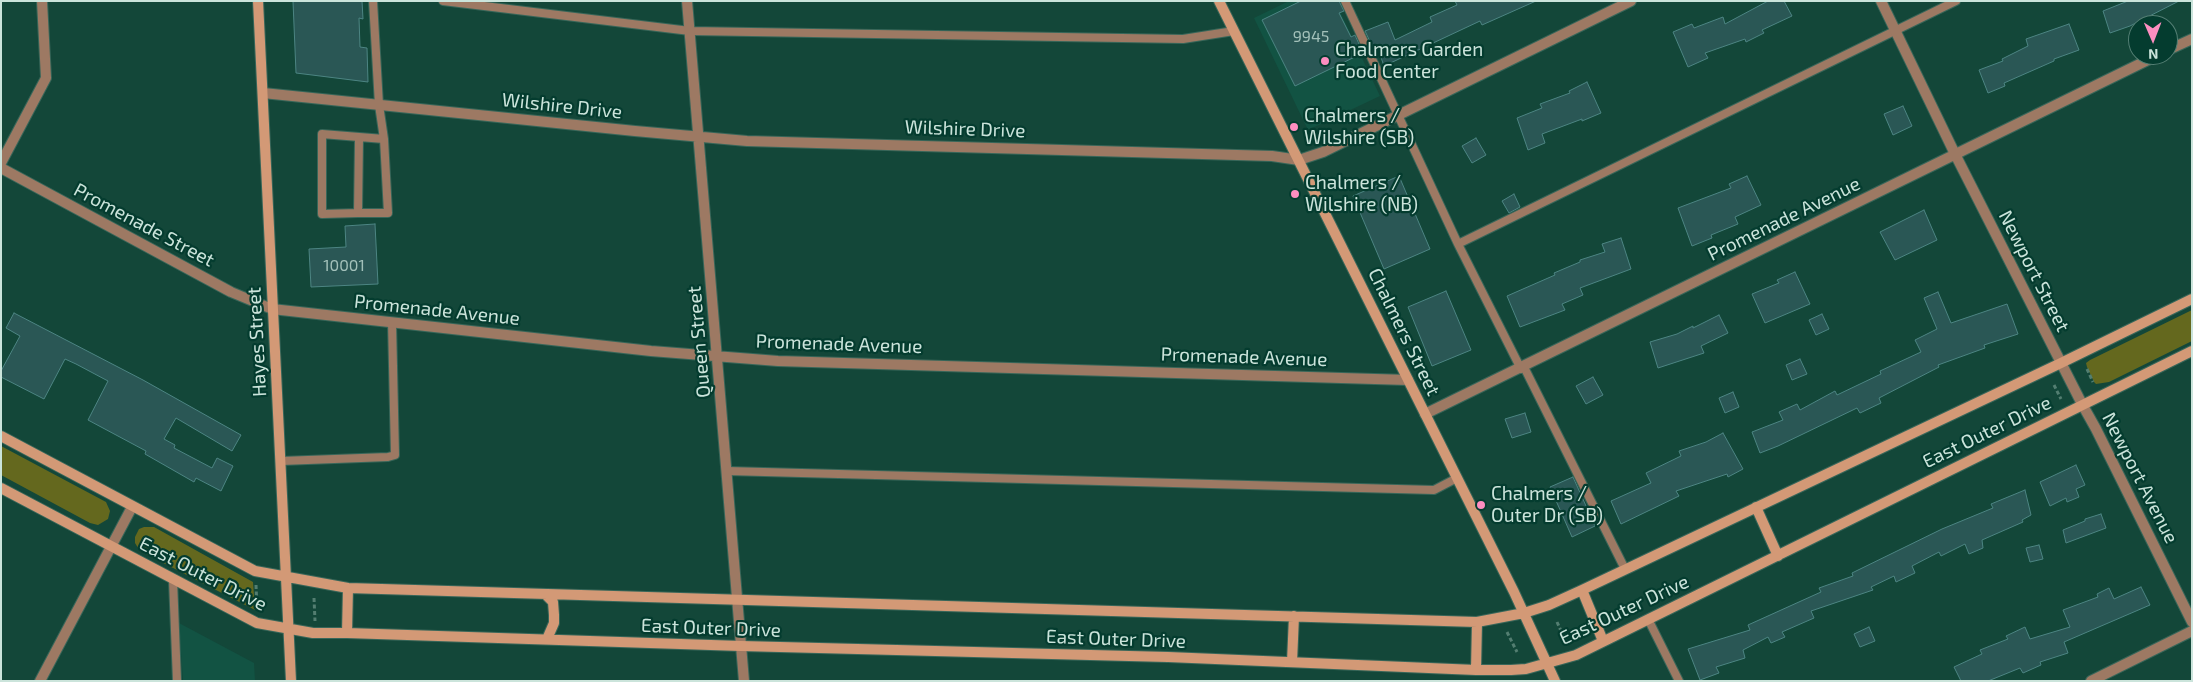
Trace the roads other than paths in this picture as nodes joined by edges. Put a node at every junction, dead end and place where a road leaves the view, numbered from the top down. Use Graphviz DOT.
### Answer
graph roads {
  1 [pos="42,1"];
  2 [pos="258,1"];
  3 [pos="373,1"];
  4 [pos="443,1"];
  5 [pos="687,1"];
  6 [pos="1219,1"];
  7 [pos="1345,1"];
  8 [pos="1631,1"];
  9 [pos="1881,1"];
  10 [pos="1956,1"];
  11 [pos="690,31"];
  12 [pos="1234,31"];
  13 [pos="1895,31"];
  14 [pos="2192,38"];
  15 [pos="2178,45"];
  16 [pos="2138,65"];
  17 [pos="263,93"];
  18 [pos="379,105"];
  19 [pos="1398,115"];
  20 [pos="699,137"];
  21 [pos="359,138"];
  22 [pos="384,139"];
  23 [pos="1956,154"];
  24 [pos="1299,160"];
  25 [pos="1,163"];
  26 [pos="1,168"];
  27 [pos="358,213"];
  28 [pos="1458,244"];
  29 [pos="2192,299"];
  30 [pos="272,309"];
  31 [pos="392,322"];
  32 [pos="2192,351"];
  33 [pos="717,356"];
  34 [pos="2061,363"];
  35 [pos="1523,368"];
  36 [pos="1408,380"];
  37 [pos="2082,404"];
  38 [pos="1425,414"];
  39 [pos="1,436"];
  40 [pos="281,461"];
  41 [pos="727,471"];
  42 [pos="1457,478"];
  43 [pos="1,488"];
  44 [pos="132,507"];
  45 [pos="1756,507"];
  46 [pos="112,547"];
  47 [pos="1778,556"];
  48 [pos="1625,570"];
  49 [pos="286,575"];
  50 [pos="173,580"];
  51 [pos="348,588"];
  52 [pos="1582,590"];
  53 [pos="545,594"];
  54 [pos="737,598"];
  55 [pos="1524,613"];
  56 [pos="1294,616"];
  57 [pos="1648,619"];
  58 [pos="1477,622"];
  59 [pos="2192,622"];
  60 [pos="288,630"];
  61 [pos="2192,631"];
  62 [pos="347,633"];
  63 [pos="547,639"];
  64 [pos="1603,641"];
  65 [pos="741,646"];
  66 [pos="1292,662"];
  67 [pos="1546,663"];
  68 [pos="1476,670"];
  69 [pos="40,681"];
  70 [pos="177,681"];
  71 [pos="291,681"];
  72 [pos="744,681"];
  73 [pos="1555,681"];
  74 [pos="1679,681"];
  75 [pos="2091,681"];
  1 -- 25 [label="street"];
  2 -- 17 [label="street, Hayes Street"];
  3 -- 18 [label="lane"];
  4 -- 11 [label="lane"];
  5 -- 11 [label="street, Queen Street"];
  6 -- 12 [label="street, Chalmers Street"];
  7 -- 19 [label="lane"];
  8 -- 19 [label="street, Wilshire Drive"];
  9 -- 13 [label="street"];
  10 -- 13 [label="lane"];
  11 -- 12 [label="lane"];
  11 -- 20 [label="street, Queen Street"];
  12 -- 24 [label="street, Chalmers Street"];
  13 -- 23 [label="street"];
  13 -- 28 [label="lane"];
  14 -- 15 [label="street"];
  16 -- 23 [label="street, Promenade Avenue"];
  17 -- 18 [label="street, Wilshire Drive"];
  17 -- 30 [label="street, Hayes Street"];
  18 -- 20 [label="street, Wilshire Drive"];
  18 -- 22 [label="lane"];
  19 -- 24 [label="street, Wilshire Drive"];
  19 -- 28 [label="lane"];
  20 -- 24 [label="street, Wilshire Drive"];
  20 -- 33 [label="street, Queen Street"];
  21 -- 22 [label="lane"];
  21 -- 27 [label="lane"];
  21 -- 27 [label="lane"];
  22 -- 27 [label="lane"];
  23 -- 34 [label="street, Newport Street"];
  23 -- 35 [label="street, Promenade Avenue"];
  24 -- 36 [label="street, Chalmers Street"];
  26 -- 30 [label="street, Promenade Street"];
  28 -- 35 [label="lane"];
  29 -- 34 [label="street, East Outer Drive"];
  30 -- 31 [label="street, Promenade Avenue"];
  30 -- 40 [label="street, Hayes Street"];
  31 -- 33 [label="street, Promenade Avenue"];
  31 -- 40 [label="lane"];
  32 -- 37 [label="street, East Outer Drive"];
  33 -- 36 [label="street, Promenade Avenue"];
  33 -- 41 [label="street, Queen Street"];
  34 -- 37 [label="street, Newport Street"];
  34 -- 45 [label="street, East Outer Drive"];
  35 -- 38 [label="street, Promenade Avenue"];
  35 -- 48 [label="lane"];
  36 -- 38 [label="street, Chalmers Street"];
  37 -- 47 [label="street, East Outer Drive"];
  37 -- 59 [label="street, Newport Avenue"];
  38 -- 42 [label="street, Chalmers Street"];
  39 -- 44 [label="street, East Outer Drive"];
  40 -- 49 [label="street, Hayes Street"];
  41 -- 42 [label="lane"];
  41 -- 54 [label="street, Queen Street"];
  42 -- 55 [label="street, Chalmers Street"];
  43 -- 46 [label="street, East Outer Drive"];
  44 -- 46 [label="street"];
  44 -- 49 [label="street, East Outer Drive"];
  45 -- 47 [label="street"];
  45 -- 48 [label="street, East Outer Drive"];
  46 -- 50 [label="street, East Outer Drive"];
  46 -- 69 [label="street"];
  47 -- 57 [label="street, East Outer Drive"];
  48 -- 52 [label="street, East Outer Drive"];
  49 -- 51 [label="street, East Outer Drive"];
  49 -- 60 [label="street, Hayes Street"];
  50 -- 60 [label="street, East Outer Drive"];
  50 -- 70 [label="lane"];
  51 -- 53 [label="street, East Outer Drive"];
  51 -- 62 [label="street"];
  52 -- 55 [label="street, East Outer Drive"];
  52 -- 64 [label="street"];
  53 -- 54 [label="street, East Outer Drive"];
  53 -- 63 [label="street"];
  54 -- 56 [label="street, East Outer Drive"];
  54 -- 65 [label="street, Queen Street"];
  55 -- 58 [label="street, East Outer Drive"];
  55 -- 67 [label="street, Chalmers Street"];
  56 -- 58 [label="street, East Outer Drive"];
  56 -- 66 [label="street"];
  57 -- 64 [label="street, East Outer Drive"];
  57 -- 74 [label="lane"];
  58 -- 68 [label="street"];
  60 -- 62 [label="street, East Outer Drive"];
  60 -- 71 [label="street, Hayes Street"];
  61 -- 75 [label="street"];
  62 -- 63 [label="street, East Outer Drive"];
  63 -- 65 [label="street, East Outer Drive"];
  64 -- 67 [label="street, East Outer Drive"];
  65 -- 66 [label="street, East Outer Drive"];
  65 -- 72 [label="street, Queen Street"];
  66 -- 68 [label="street, East Outer Drive"];
  67 -- 68 [label="street, East Outer Drive"];
  67 -- 73 [label="street, Chalmers Street"];
}
